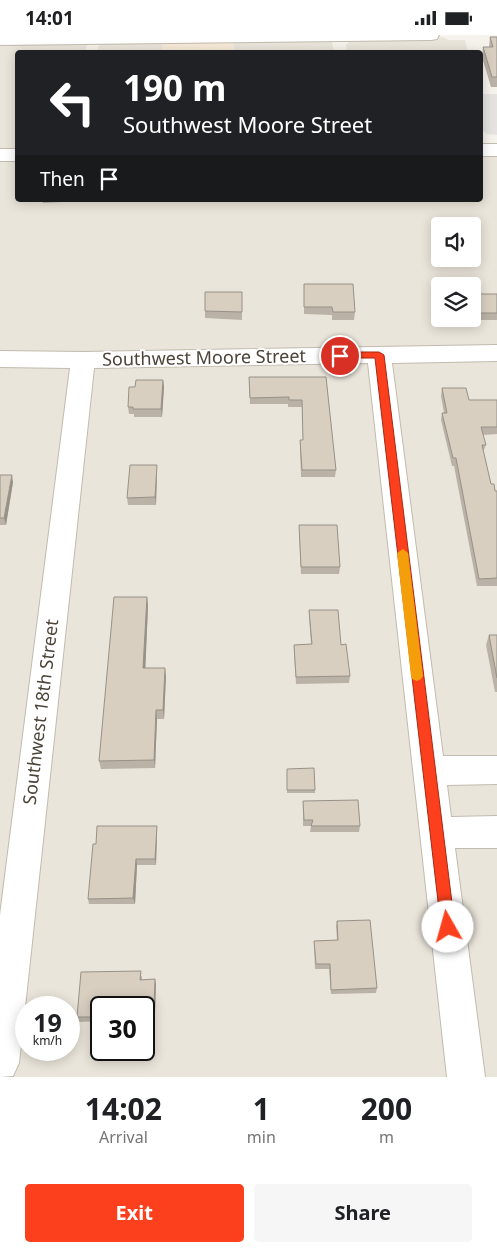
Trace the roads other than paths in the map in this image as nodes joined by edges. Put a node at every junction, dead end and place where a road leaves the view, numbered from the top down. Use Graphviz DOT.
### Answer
graph roads {
  1 [pos="431,35"];
  2 [pos="0,40"];
  3 [pos="339,41"];
  4 [pos="92,42"];
  5 [pos="483,150"];
  6 [pos="497,150"];
  7 [pos="0,155"];
  8 [pos="15,155"];
  9 [pos="497,353"];
  10 [pos="379,355"];
  11 [pos="0,359"];
  12 [pos="83,360"];
  13 [pos="497,769"];
  14 [pos="429,771"];
  15 [pos="497,831"];
  16 [pos="436,833"];
  17 [pos="0,1063"];
  18 [pos="466,1077"];
  1 -- 3 [label="street"];
  2 -- 4 [label="street"];
  3 -- 4 [label="street"];
  5 -- 6 [label="street"];
  7 -- 8 [label="street"];
  9 -- 10 [label="street, Southwest Moore Street"];
  10 -- 12 [label="street, Southwest Moore Street"];
  10 -- 14 [label="street"];
  11 -- 12 [label="street, Southwest Moore Street"];
  12 -- 17 [label="street, Southwest 18th Street"];
  13 -- 14 [label="street"];
  14 -- 16 [label="street"];
  15 -- 16 [label="street"];
  16 -- 18 [label="street"];
}
